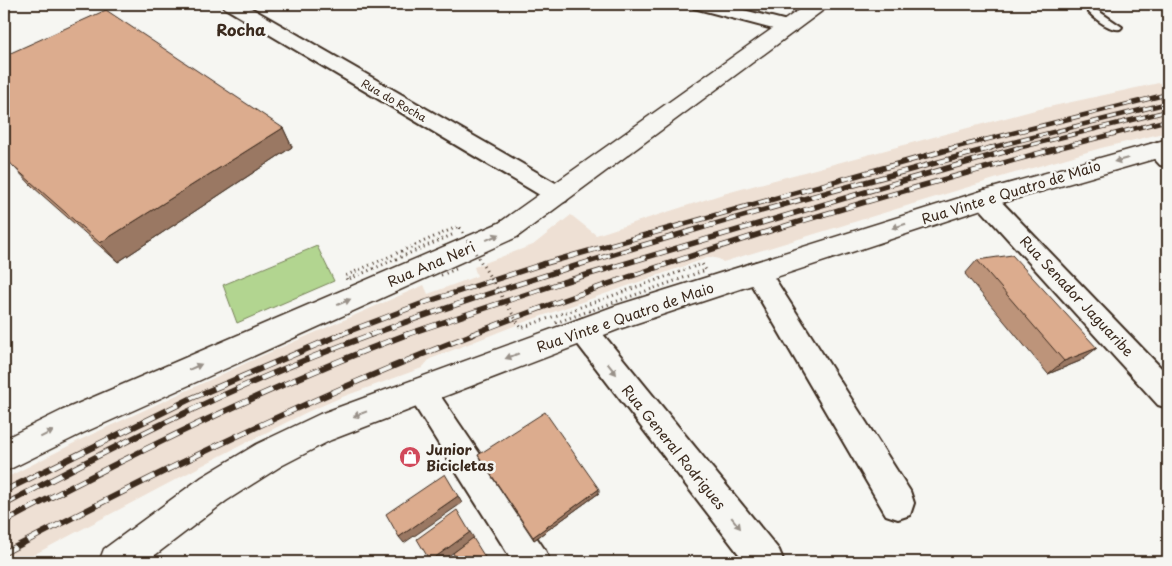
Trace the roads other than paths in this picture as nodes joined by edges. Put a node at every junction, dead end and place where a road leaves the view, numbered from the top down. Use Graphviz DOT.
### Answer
graph roads {
  1 [pos="231,4"];
  2 [pos="700,4"];
  3 [pos="819,4"];
  4 [pos="1088,4"];
  5 [pos="788,27"];
  6 [pos="1117,27"];
  7 [pos="1164,152"];
  8 [pos="558,195"];
  9 [pos="985,198"];
  10 [pos="757,272"];
  11 [pos="584,330"];
  12 [pos="421,391"];
  13 [pos="1168,395"];
  14 [pos="4,456"];
  15 [pos="898,503"];
  16 [pos="117,562"];
  17 [pos="533,562"];
  18 [pos="767,562"];
  1 -- 8 [label="street, Rua do Rocha"];
  2 -- 5 [label="street"];
  3 -- 5 [label="main road, Rua Ana Neri"];
  4 -- 6 [label="lane"];
  5 -- 8 [label="main road, Rua Ana Neri"];
  7 -- 9 [label="main road, Rua Vinte e Quatro de Maio, one-way"];
  14 -- 8 [label="main road, Rua Ana Neri, one-way"];
  9 -- 10 [label="main road, Rua Vinte e Quatro de Maio, one-way"];
  9 -- 13 [label="street, Rua Senador Jaguaribe"];
  10 -- 11 [label="main road, Rua Vinte e Quatro de Maio"];
  10 -- 15 [label="street"];
  11 -- 12 [label="main road, Rua Vinte e Quatro de Maio, one-way"];
  11 -- 18 [label="street, Rua General Rodrigues, one-way"];
  12 -- 16 [label="main road, Rua Vinte e Quatro de Maio, one-way"];
  12 -- 17 [label="street"];
}
